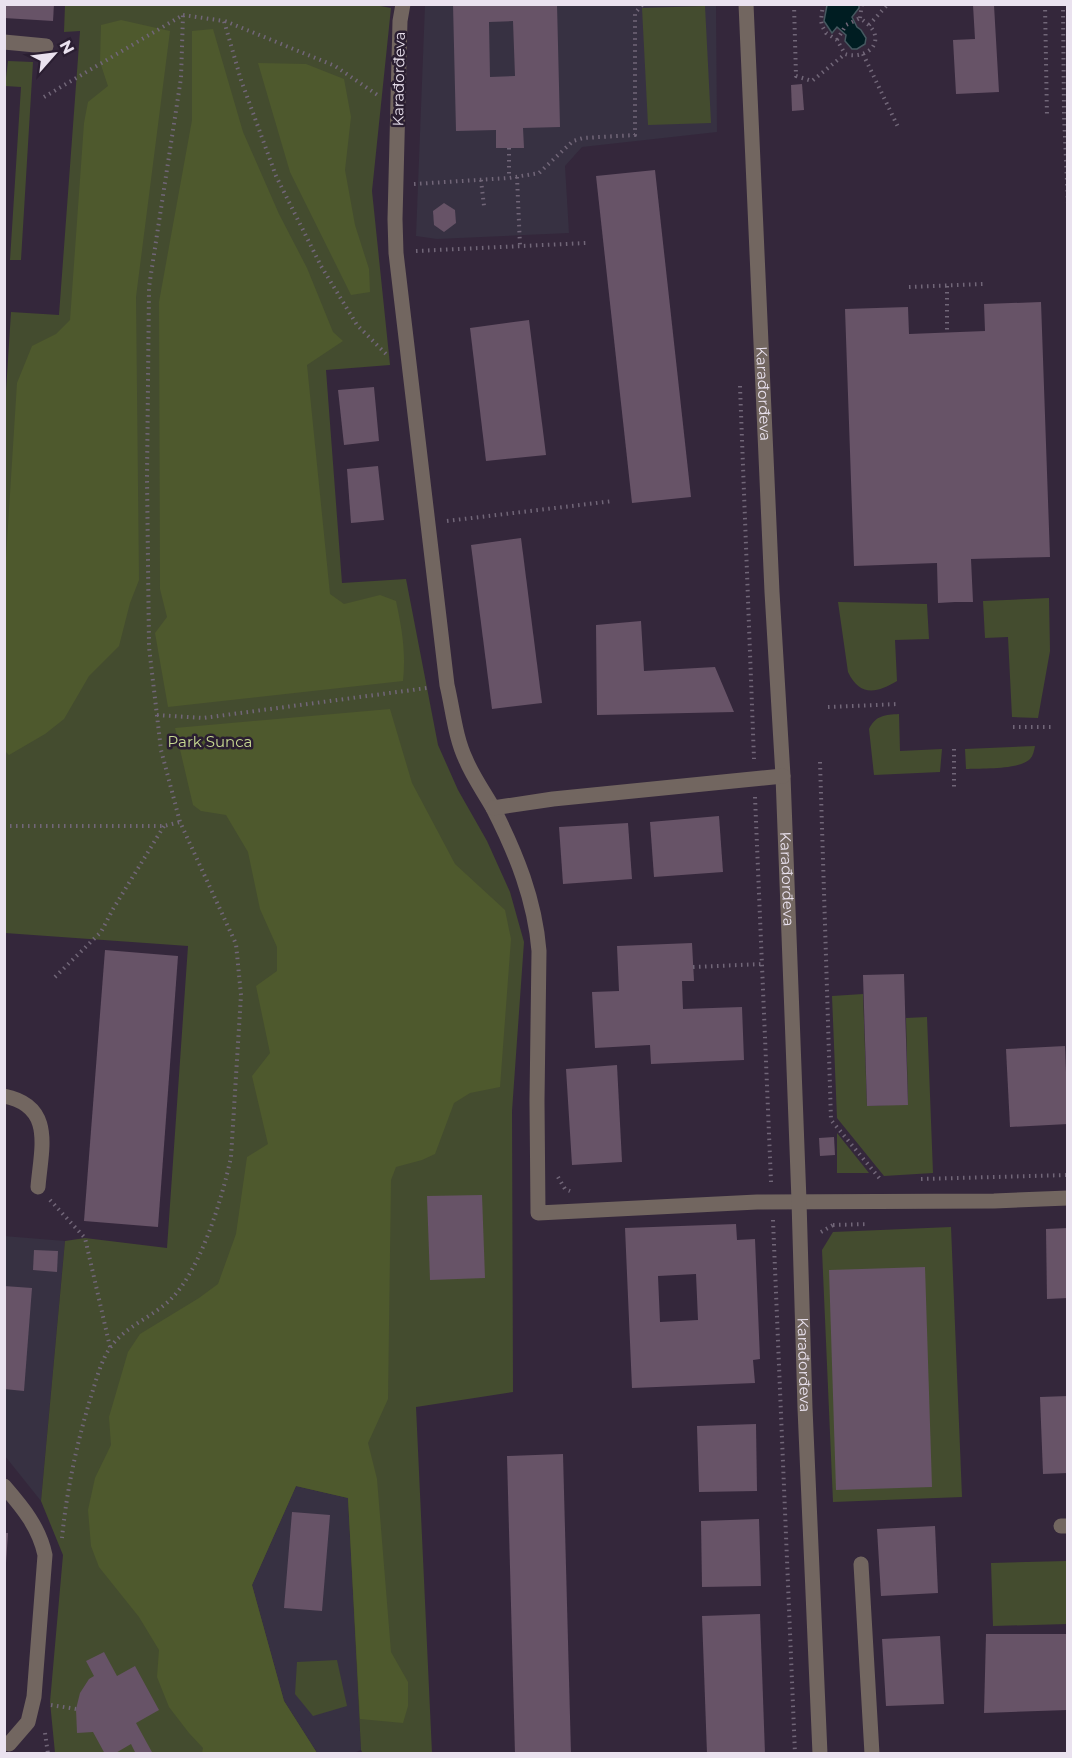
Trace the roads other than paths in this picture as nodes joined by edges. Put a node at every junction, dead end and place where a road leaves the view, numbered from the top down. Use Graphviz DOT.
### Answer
graph roads {
  1 [pos="403,4"];
  2 [pos="746,4"];
  3 [pos="4,42"];
  4 [pos="46,46"];
  5 [pos="783,776"];
  6 [pos="493,808"];
  7 [pos="4,1096"];
  8 [pos="38,1187"];
  9 [pos="1068,1198"];
  10 [pos="799,1201"];
  11 [pos="4,1486"];
  12 [pos="861,1564"];
  13 [pos="10,1746"];
  14 [pos="820,1754"];
  15 [pos="872,1754"];
  1 -- 6 [label="street, Karađorđeva"];
  2 -- 5 [label="street, Karađorđeva"];
  3 -- 4 [label="street"];
  5 -- 6 [label="street"];
  5 -- 10 [label="street, Karađorđeva"];
  6 -- 10 [label="street, Karađorđeva"];
  7 -- 8 [label="street"];
  9 -- 10 [label="street"];
  10 -- 14 [label="street, Karađorđeva"];
  11 -- 13 [label="street"];
  12 -- 15 [label="street"];
}
